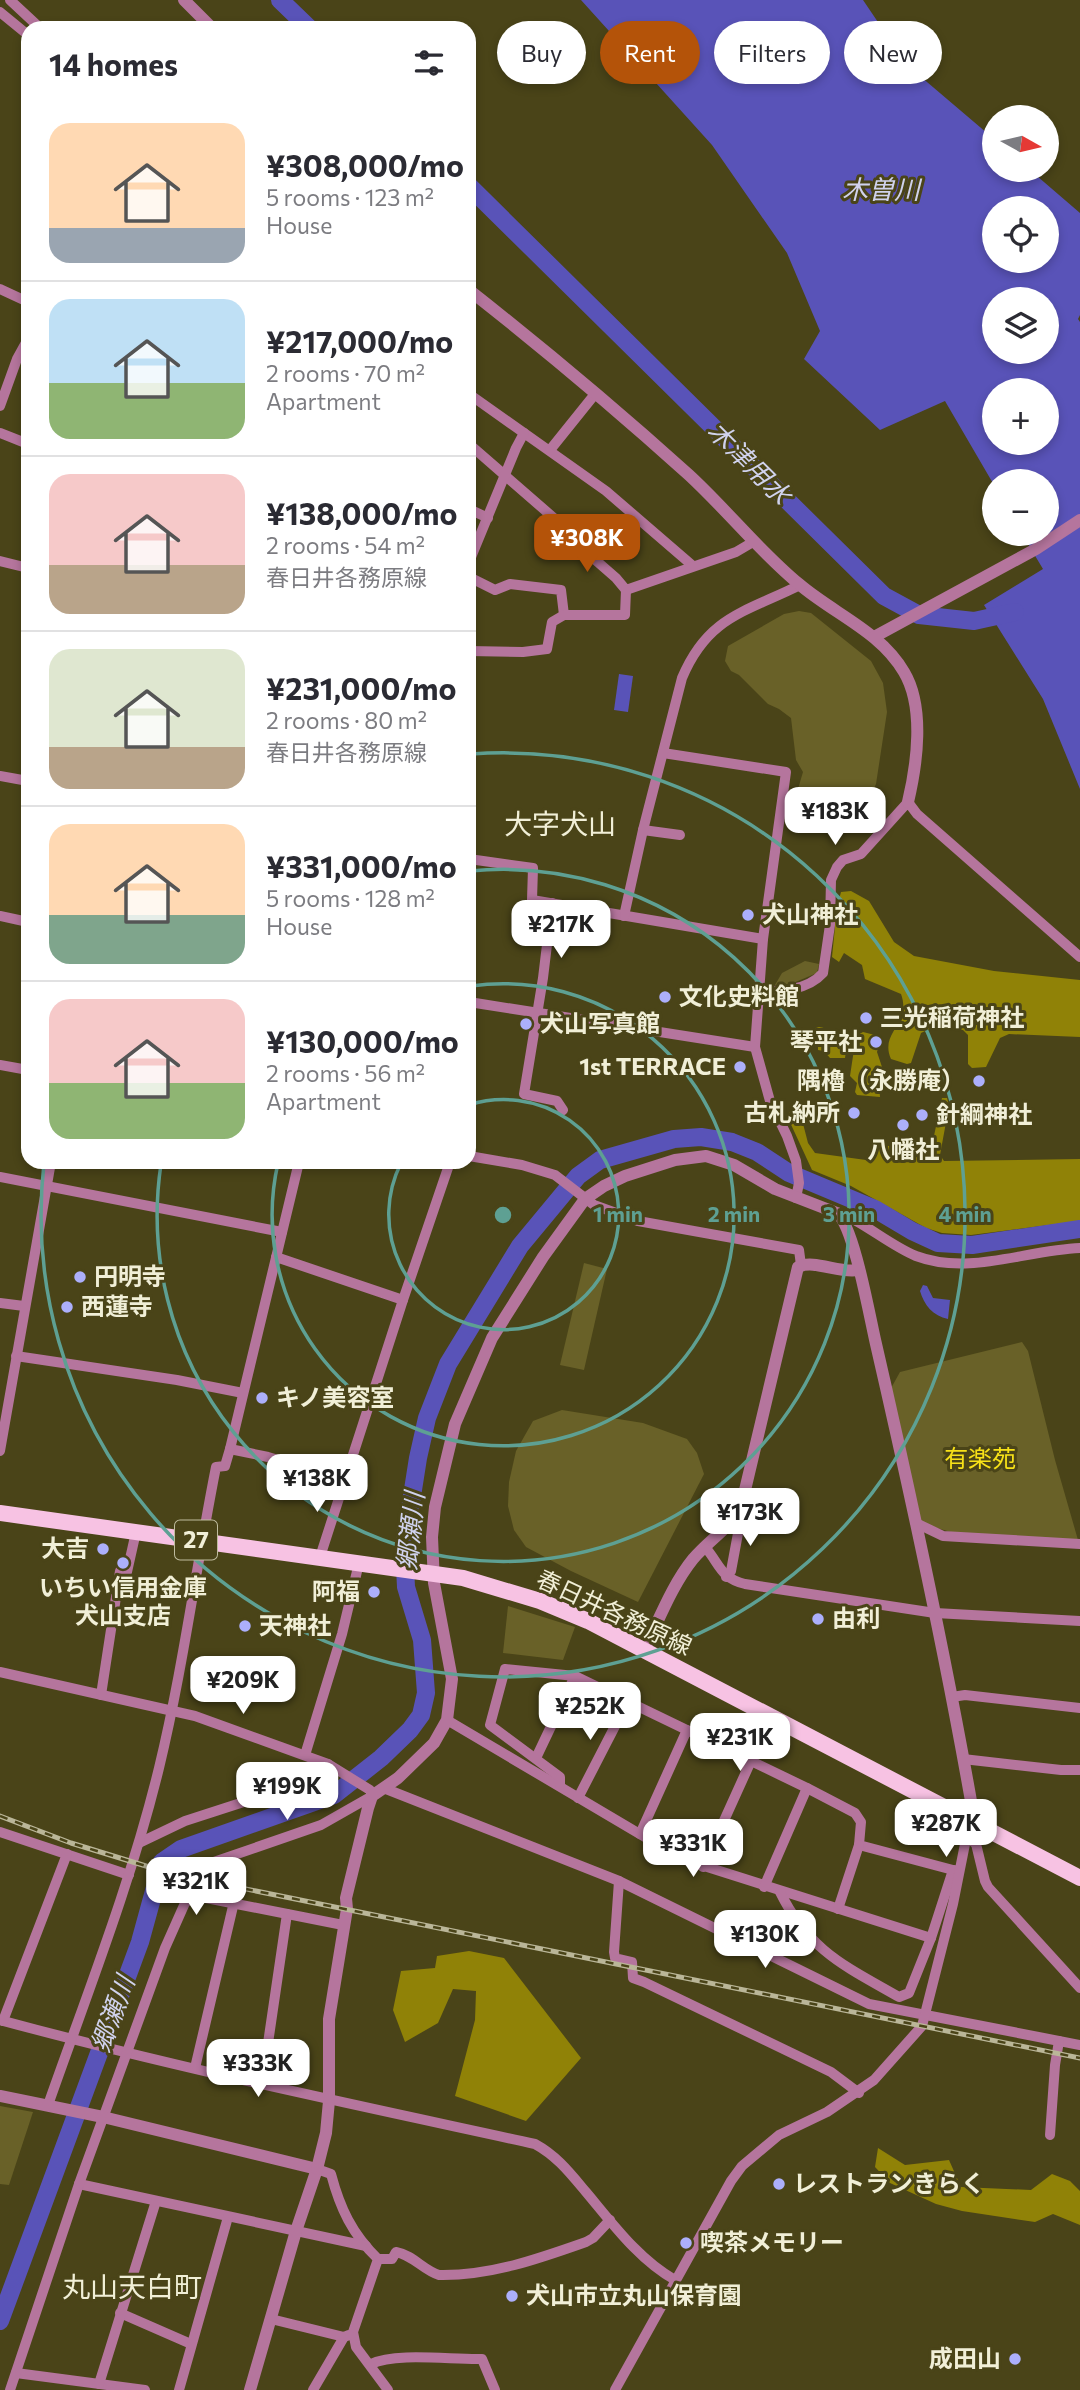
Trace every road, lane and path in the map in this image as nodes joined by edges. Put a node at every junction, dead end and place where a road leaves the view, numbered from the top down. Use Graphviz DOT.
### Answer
graph roads {
  1 [pos="10,0"];
  2 [pos="184,0"];
  3 [pos="0,12"];
  4 [pos="33,21"];
  5 [pos="205,21"];
  6 [pos="21,29"];
  7 [pos="0,289"];
  8 [pos="476,296"];
  9 [pos="21,299"];
  10 [pos="21,351"];
  11 [pos="595,394"];
  12 [pos="476,399"];
  13 [pos="1,400"];
  14 [pos="0,433"];
  15 [pos="524,433"];
  16 [pos="21,441"];
  17 [pos="476,450"];
  18 [pos="550,450"];
  19 [pos="505,475"];
  20 [pos="476,512"];
  21 [pos="488,518"];
  22 [pos="1080,520"];
  23 [pos="753,542"];
  24 [pos="476,546"];
  25 [pos="0,561"];
  26 [pos="21,566"];
  27 [pos="693,566"];
  28 [pos="476,580"];
  29 [pos="800,586"];
  30 [pos="626,590"];
  31 [pos="564,615"];
  32 [pos="874,637"];
  33 [pos="476,651"];
  34 [pos="663,753"];
  35 [pos="0,776"];
  36 [pos="21,780"];
  37 [pos="908,802"];
  38 [pos="643,830"];
  39 [pos="680,835"];
  40 [pos="476,860"];
  41 [pos="552,903"];
  42 [pos="0,916"];
  43 [pos="624,916"];
  44 [pos="21,920"];
  45 [pos="763,939"];
  46 [pos="1080,957"];
  47 [pos="758,990"];
  48 [pos="476,1003"];
  49 [pos="538,1013"];
  50 [pos="755,1046"];
  51 [pos="0,1065"];
  52 [pos="21,1069"];
  53 [pos="562,1110"];
  54 [pos="476,1157"];
  55 [pos="50,1169"];
  56 [pos="297,1169"];
  57 [pos="448,1169"];
  58 [pos="0,1177"];
  59 [pos="47,1185"];
  60 [pos="581,1197"];
  61 [pos="796,1198"];
  62 [pos="844,1220"];
  63 [pos="282,1232"];
  64 [pos="1080,1248"];
  65 [pos="276,1257"];
  66 [pos="801,1265"];
  67 [pos="859,1270"];
  68 [pos="403,1300"];
  69 [pos="0,1303"];
  70 [pos="24,1306"];
  71 [pos="16,1356"];
  72 [pos="243,1394"];
  73 [pos="3,1415"];
  74 [pos="230,1449"];
  75 [pos="0,1451"];
  76 [pos="344,1479"];
  77 [pos="0,1513"];
  78 [pos="733,1520"];
  79 [pos="918,1524"];
  80 [pos="136,1532"];
  81 [pos="201,1541"];
  82 [pos="1080,1544"];
  83 [pos="705,1547"];
  84 [pos="320,1557"];
  85 [pos="359,1563"];
  86 [pos="426,1573"];
  87 [pos="726,1577"];
  88 [pos="935,1612"];
  89 [pos="1080,1621"];
  90 [pos="644,1650"];
  91 [pos="0,1672"];
  92 [pos="575,1676"];
  93 [pos="101,1695"];
  94 [pos="952,1698"];
  95 [pos="628,1701"];
  96 [pos="1080,1708"];
  97 [pos="171,1711"];
  98 [pos="447,1720"];
  99 [pos="687,1730"];
  100 [pos="305,1755"];
  101 [pos="536,1758"];
  102 [pos="963,1759"];
  103 [pos="751,1761"];
  104 [pos="328,1764"];
  105 [pos="1080,1770"];
  106 [pos="560,1785"];
  107 [pos="386,1788"];
  108 [pos="807,1788"];
  109 [pos="368,1791"];
  110 [pos="578,1798"];
  111 [pos="970,1819"];
  112 [pos="0,1832"];
  113 [pos="640,1834"];
  114 [pos="967,1837"];
  115 [pos="139,1843"];
  116 [pos="859,1845"];
  117 [pos="67,1854"];
  118 [pos="208,1864"];
  119 [pos="703,1867"];
  120 [pos="956,1871"];
  121 [pos="129,1875"];
  122 [pos="1080,1878"];
  123 [pos="619,1881"];
  124 [pos="764,1887"];
  125 [pos="780,1892"];
  126 [pos="234,1902"];
  127 [pos="838,1909"];
  128 [pos="288,1914"];
  129 [pos="343,1925"];
  130 [pos="931,1938"];
  131 [pos="1080,1988"];
  132 [pos="925,2016"];
  133 [pos="2,2021"];
  134 [pos="73,2040"];
  135 [pos="1059,2040"];
  136 [pos="1080,2045"];
  137 [pos="124,2052"];
  138 [pos="195,2068"];
  139 [pos="262,2084"];
  140 [pos="859,2092"];
  141 [pos="0,2096"];
  142 [pos="329,2101"];
  143 [pos="48,2105"];
  144 [pos="103,2117"];
  145 [pos="1051,2135"];
  146 [pos="317,2169"];
  147 [pos="79,2184"];
  148 [pos="156,2201"];
  149 [pos="228,2217"];
  150 [pos="610,2220"];
  151 [pos="296,2231"];
  152 [pos="366,2246"];
  153 [pos="378,2259"];
  154 [pos="675,2280"];
  155 [pos="120,2313"];
  156 [pos="271,2319"];
  157 [pos="349,2335"];
  158 [pos="191,2344"];
  159 [pos="371,2364"];
  160 [pos="16,2373"];
  161 [pos="99,2384"];
  162 [pos="10,2390"];
  163 [pos="145,2390"];
  164 [pos="179,2390"];
  165 [pos="250,2390"];
  166 [pos="313,2390"];
  167 [pos="388,2390"];
  168 [pos="495,2390"];
  169 [pos="615,2390"];
  1 -- 4 [label="street"];
  2 -- 5 [label="street"];
  3 -- 6 [label="street"];
  7 -- 9 [label="street"];
  8 -- 11 [label="street"];
  10 -- 13 [label="street"];
  11 -- 18 [label="street"];
  11 -- 23 [label="street"];
  12 -- 15 [label="street"];
  14 -- 16 [label="street"];
  15 -- 18 [label="street"];
  15 -- 19 [label="street"];
  17 -- 19 [label="street"];
  18 -- 27 [label="street"];
  19 -- 21 [label="street"];
  19 -- 30 [label="street"];
  20 -- 21 [label="street"];
  21 -- 24 [label="street"];
  22 -- 32 [label="street"];
  23 -- 27 [label="street"];
  23 -- 29 [label="street"];
  25 -- 26 [label="street"];
  27 -- 30 [label="street"];
  28 -- 31 [label="street"];
  29 -- 32 [label="street"];
  29 -- 34 [label="street"];
  30 -- 31 [label="street"];
  31 -- 33 [label="street"];
  32 -- 37 [label="street"];
  34 -- 38 [label="street"];
  34 -- 45 [label="street"];
  35 -- 36 [label="street"];
  37 -- 46 [label="street"];
  37 -- 47 [label="street"];
  38 -- 39 [label="street"];
  38 -- 43 [label="street"];
  40 -- 41 [label="street"];
  41 -- 43 [label="street"];
  41 -- 49 [label="street"];
  42 -- 44 [label="street"];
  43 -- 45 [label="street"];
  45 -- 47 [label="street"];
  47 -- 50 [label="street"];
  48 -- 49 [label="street"];
  49 -- 50 [label="street"];
  49 -- 53 [label="street"];
  50 -- 61 [label="street"];
  51 -- 52 [label="street"];
  54 -- 60 [label="street"];
  55 -- 59 [label="street"];
  56 -- 63 [label="street"];
  57 -- 68 [label="street"];
  58 -- 59 [label="street"];
  59 -- 63 [label="street"];
  59 -- 70 [label="street"];
  60 -- 61 [label="street"];
  60 -- 66 [label="street"];
  60 -- 86 [label="street"];
  61 -- 62 [label="street"];
  62 -- 64 [label="street"];
  62 -- 67 [label="street"];
  63 -- 65 [label="street"];
  65 -- 68 [label="street"];
  65 -- 72 [label="street"];
  66 -- 67 [label="street"];
  66 -- 78 [label="street"];
  67 -- 79 [label="street"];
  68 -- 76 [label="street"];
  69 -- 70 [label="street"];
  70 -- 71 [label="street"];
  71 -- 72 [label="street"];
  71 -- 73 [label="street"];
  72 -- 74 [label="street"];
  73 -- 75 [label="street"];
  74 -- 76 [label="street"];
  74 -- 81 [label="street"];
  76 -- 84 [label="street"];
  77 -- 80 [label="main road, 春日井各務原線 / 27"];
  78 -- 83 [label="street"];
  78 -- 87 [label="street"];
  79 -- 82 [label="street"];
  79 -- 88 [label="street"];
  80 -- 81 [label="main road, 春日井各務原線 / 27"];
  80 -- 93 [label="street"];
  81 -- 84 [label="main road, 春日井各務原線 / 27"];
  81 -- 97 [label="street"];
  83 -- 87 [label="street"];
  83 -- 90 [label="street"];
  84 -- 85 [label="main road, 春日井各務原線 / 27"];
  85 -- 86 [label="main road, 春日井各務原線 / 27"];
  85 -- 100 [label="street"];
  86 -- 90 [label="main road, 春日井各務原線 / 27"];
  86 -- 98 [label="street"];
  87 -- 88 [label="street"];
  88 -- 89 [label="street"];
  88 -- 94 [label="street"];
  90 -- 111 [label="main road, 春日井各務原線 / 27"];
  91 -- 93 [label="street"];
  92 -- 95 [label="street"];
  92 -- 101 [label="street"];
  92 -- 101 [label="street"];
  93 -- 97 [label="street"];
  94 -- 96 [label="street"];
  94 -- 102 [label="street"];
  95 -- 99 [label="street"];
  95 -- 110 [label="street"];
  97 -- 100 [label="street"];
  97 -- 115 [label="street"];
  98 -- 106 [label="street"];
  98 -- 107 [label="street"];
  99 -- 103 [label="street"];
  99 -- 113 [label="street"];
  100 -- 104 [label="street"];
  101 -- 106 [label="street"];
  102 -- 105 [label="street"];
  102 -- 111 [label="street"];
  103 -- 108 [label="street"];
  103 -- 119 [label="street"];
  104 -- 109 [label="street"];
  104 -- 115 [label="street"];
  106 -- 110 [label="street"];
  107 -- 109 [label="street"];
  107 -- 123 [label="street"];
  108 -- 116 [label="street"];
  108 -- 124 [label="street"];
  109 -- 118 [label="street"];
  109 -- 129 [label="street"];
  110 -- 113 [label="street"];
  111 -- 114 [label="street"];
  111 -- 122 [label="main road, 春日井各務原線 / 27"];
  112 -- 117 [label="street"];
  113 -- 119 [label="street"];
  114 -- 120 [label="street"];
  114 -- 131 [label="street"];
  115 -- 121 [label="street"];
  116 -- 120 [label="street"];
  116 -- 127 [label="street"];
  117 -- 121 [label="street"];
  117 -- 133 [label="street"];
  119 -- 124 [label="street"];
  120 -- 130 [label="street"];
  120 -- 132 [label="street"];
  121 -- 134 [label="street"];
  123 -- 132 [label="street"];
  123 -- 140 [label="street"];
  124 -- 125 [label="street"];
  125 -- 127 [label="street"];
  125 -- 130 [label="street"];
  126 -- 128 [label="street"];
  126 -- 137 [label="street"];
  126 -- 138 [label="street"];
  127 -- 130 [label="street"];
  128 -- 129 [label="street"];
  128 -- 139 [label="street"];
  129 -- 142 [label="street"];
  132 -- 135 [label="street"];
  132 -- 140 [label="street"];
  133 -- 134 [label="street"];
  134 -- 137 [label="street"];
  134 -- 143 [label="street"];
  135 -- 136 [label="street"];
  135 -- 145 [label="street"];
  137 -- 138 [label="street"];
  137 -- 144 [label="street"];
  138 -- 139 [label="street"];
  139 -- 142 [label="street"];
  140 -- 154 [label="street"];
  141 -- 143 [label="street"];
  142 -- 146 [label="street"];
  142 -- 150 [label="street"];
  143 -- 144 [label="street"];
  144 -- 146 [label="street"];
  144 -- 147 [label="street"];
  146 -- 151 [label="street"];
  146 -- 152 [label="street"];
  147 -- 148 [label="street"];
  147 -- 160 [label="street"];
  148 -- 149 [label="street"];
  148 -- 155 [label="street"];
  149 -- 151 [label="street"];
  149 -- 158 [label="street"];
  150 -- 153 [label="street"];
  150 -- 154 [label="street"];
  151 -- 152 [label="street"];
  151 -- 156 [label="street"];
  152 -- 153 [label="street"];
  153 -- 157 [label="street"];
  154 -- 169 [label="street"];
  155 -- 158 [label="street"];
  155 -- 161 [label="street"];
  156 -- 157 [label="street"];
  156 -- 165 [label="street"];
  157 -- 159 [label="street"];
  157 -- 166 [label="street"];
  158 -- 164 [label="street"];
  159 -- 167 [label="street"];
  159 -- 168 [label="street"];
  160 -- 161 [label="street"];
  160 -- 162 [label="street"];
  161 -- 163 [label="street"];
}
